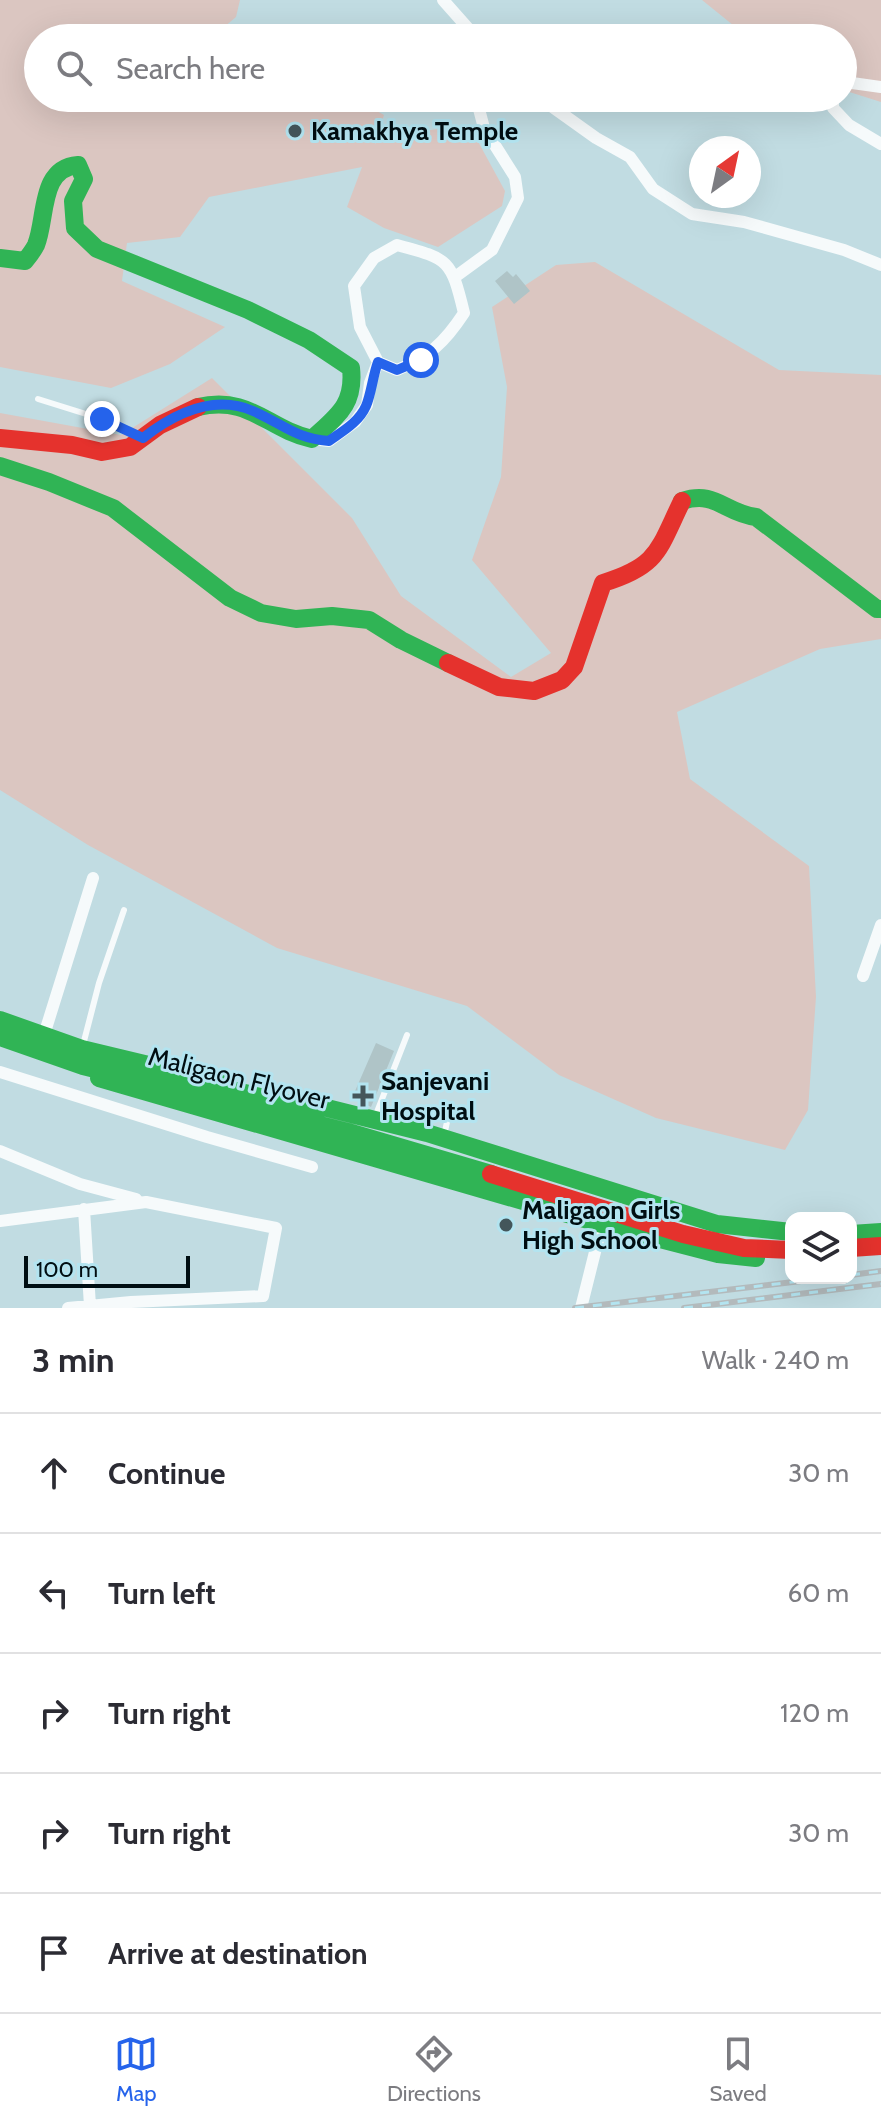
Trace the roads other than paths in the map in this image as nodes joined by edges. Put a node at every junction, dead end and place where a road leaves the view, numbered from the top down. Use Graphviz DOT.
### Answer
graph roads {
  1 [pos="443,0"];
  2 [pos="464,24"];
  3 [pos="857,84"];
  4 [pos="881,87"];
  5 [pos="480,112"];
  6 [pos="560,112"];
  7 [pos="837,112"];
  8 [pos="881,144"];
  9 [pos="0,258"];
  10 [pos="881,265"];
  11 [pos="455,277"];
  12 [pos="378,362"];
  13 [pos="38,399"];
  14 [pos="0,438"];
  15 [pos="143,438"];
  16 [pos="312,439"];
  17 [pos="0,466"];
  18 [pos="881,609"];
  19 [pos="93,878"];
  20 [pos="124,910"];
  21 [pos="881,925"];
  22 [pos="863,976"];
  23 [pos="0,1020"];
  24 [pos="0,1026"];
  25 [pos="44,1035"];
  26 [pos="407,1035"];
  27 [pos="0,1037"];
  28 [pos="0,1044"];
  29 [pos="82,1049"];
  30 [pos="0,1072"];
  31 [pos="374,1119"];
  32 [pos="0,1151"];
  33 [pos="312,1167"];
  34 [pos="146,1202"];
  35 [pos="84,1209"];
  36 [pos="0,1221"];
  37 [pos="602,1224"];
  38 [pos="881,1224"];
  39 [pos="857,1226"];
  40 [pos="785,1231"];
  41 [pos="881,1232"];
  42 [pos="857,1234"];
  43 [pos="785,1238"];
  44 [pos="881,1246"];
  45 [pos="857,1248"];
  46 [pos="785,1250"];
  47 [pos="881,1254"];
  48 [pos="857,1256"];
  49 [pos="785,1259"];
  50 [pos="90,1306"];
  51 [pos="68,1308"];
  52 [pos="581,1308"];
  1 -- 2 [label="street"];
  3 -- 4 [label="street"];
  5 -- 11 [label="street"];
  6 -- 10 [label="street"];
  7 -- 8 [label="street"];
  9 -- 16 [label="street"];
  11 -- 12 [label="street"];
  11 -- 12 [label="street"];
  12 -- 16 [label="street"];
  13 -- 15 [label="lane"];
  14 -- 15 [label="street"];
  15 -- 16 [label="street"];
  17 -- 18 [label="street"];
  19 -- 25 [label="street"];
  20 -- 29 [label="lane"];
  21 -- 22 [label="street"];
  23 -- 25 [label="street"];
  24 -- 43 [label="street, Maligaon Flyover"];
  25 -- 29 [label="street"];
  26 -- 31 [label="lane"];
  27 -- 46 [label="street, Maligaon Flyover"];
  28 -- 37 [label="street"];
  29 -- 31 [label="street"];
  30 -- 33 [label="street"];
  31 -- 40 [label="street"];
  32 -- 34 [label="street"];
  34 -- 35 [label="street"];
  34 -- 50 [label="street"];
  35 -- 36 [label="street"];
  35 -- 50 [label="street"];
  37 -- 49 [label="street"];
  37 -- 52 [label="street"];
  38 -- 39 [label="street"];
  41 -- 42 [label="street"];
  44 -- 45 [label="street"];
  47 -- 48 [label="street"];
  50 -- 51 [label="street"];
}
